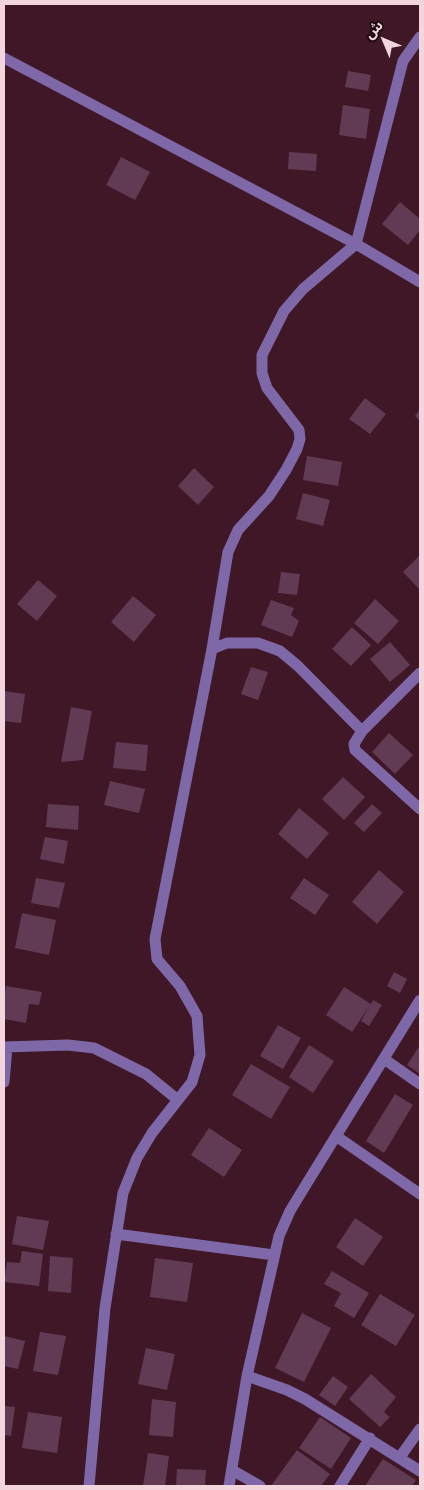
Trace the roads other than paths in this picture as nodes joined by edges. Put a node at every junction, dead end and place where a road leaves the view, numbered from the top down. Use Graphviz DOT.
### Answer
graph roads {
  1 [pos="420,37"];
  2 [pos="4,58"];
  3 [pos="356,244"];
  4 [pos="420,282"];
  5 [pos="212,649"];
  6 [pos="420,673"];
  7 [pos="362,731"];
  8 [pos="420,809"];
  9 [pos="420,1000"];
  10 [pos="6,1047"];
  11 [pos="384,1059"];
  12 [pos="4,1082"];
  13 [pos="420,1084"];
  14 [pos="178,1100"];
  15 [pos="336,1136"];
  16 [pos="420,1194"];
  17 [pos="116,1234"];
  18 [pos="274,1255"];
  19 [pos="247,1376"];
  20 [pos="420,1429"];
  21 [pos="370,1438"];
  22 [pos="400,1457"];
  23 [pos="232,1470"];
  24 [pos="420,1471"];
  25 [pos="89,1486"];
  26 [pos="229,1486"];
  27 [pos="260,1486"];
  28 [pos="340,1486"];
  1 -- 3 [label="street"];
  2 -- 3 [label="street"];
  3 -- 4 [label="street"];
  3 -- 5 [label="street"];
  5 -- 7 [label="street"];
  5 -- 14 [label="street"];
  6 -- 7 [label="street"];
  7 -- 8 [label="street"];
  9 -- 11 [label="street"];
  10 -- 12 [label="street"];
  10 -- 14 [label="street"];
  11 -- 13 [label="street"];
  11 -- 15 [label="street"];
  14 -- 17 [label="street"];
  15 -- 16 [label="street"];
  15 -- 18 [label="street"];
  17 -- 18 [label="street"];
  17 -- 25 [label="street"];
  18 -- 19 [label="street"];
  19 -- 21 [label="street"];
  19 -- 23 [label="street"];
  20 -- 22 [label="street"];
  21 -- 22 [label="street"];
  21 -- 28 [label="street"];
  22 -- 24 [label="street"];
  23 -- 26 [label="street"];
  23 -- 27 [label="street"];
}
